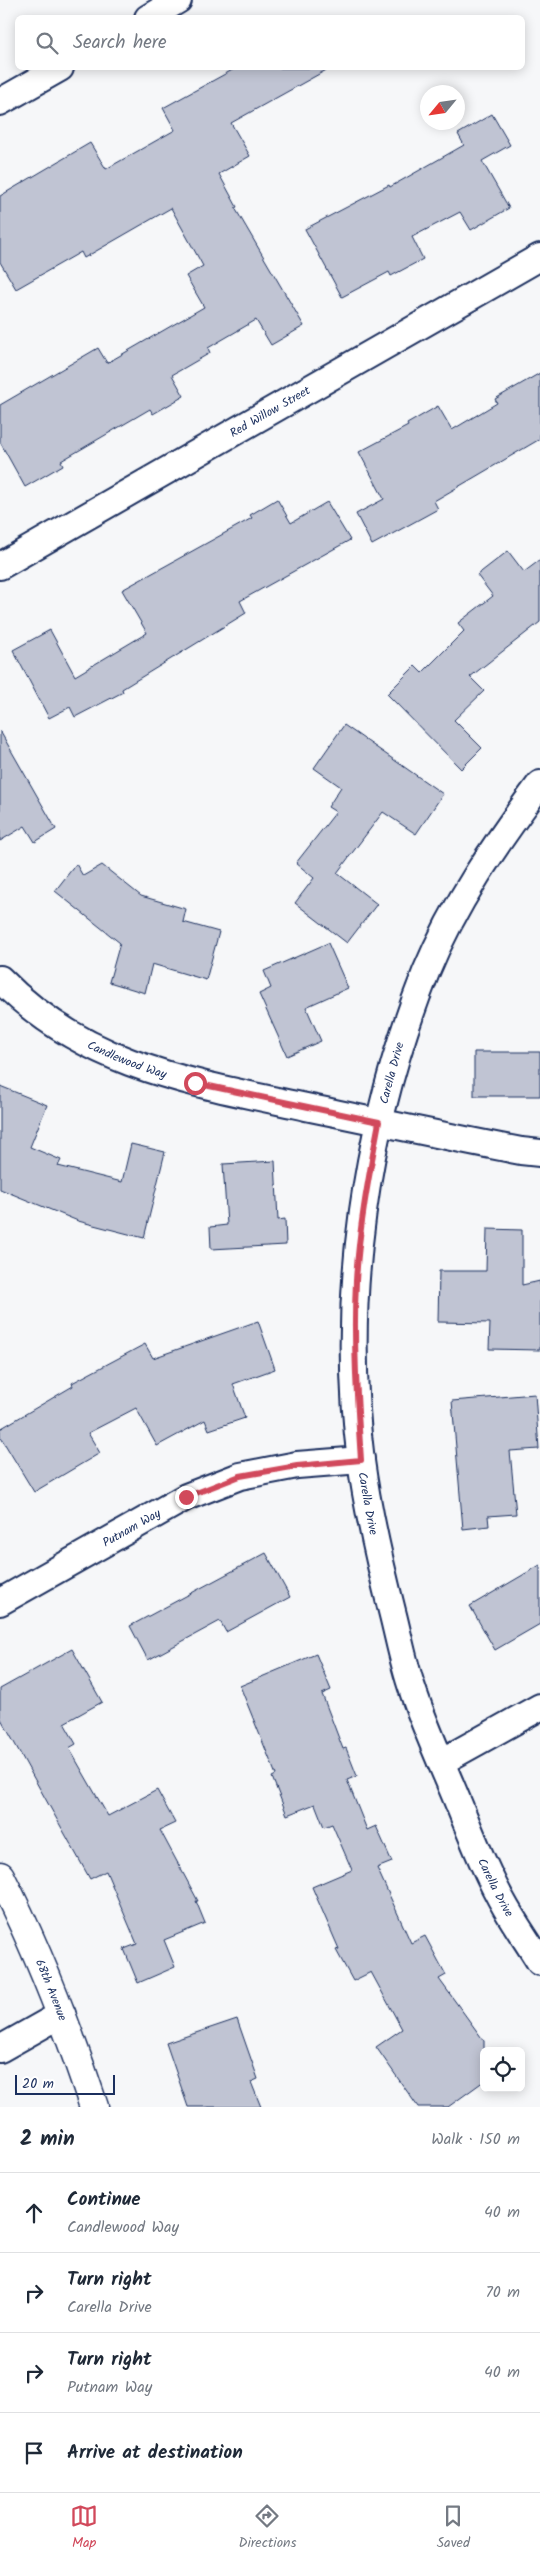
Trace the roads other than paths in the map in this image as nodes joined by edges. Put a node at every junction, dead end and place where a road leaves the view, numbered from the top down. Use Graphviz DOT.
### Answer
graph roads {
  1 [pos="178,0"];
  2 [pos="153,15"];
  3 [pos="56,70"];
  4 [pos="0,102"];
  5 [pos="540,258"];
  6 [pos="0,566"];
  7 [pos="540,784"];
  8 [pos="0,979"];
  9 [pos="379,1122"];
  10 [pos="540,1153"];
  11 [pos="361,1460"];
  12 [pos="0,1602"];
  13 [pos="540,1707"];
  14 [pos="441,1762"];
  15 [pos="0,1876"];
  16 [pos="540,1962"];
  17 [pos="62,2014"];
  18 [pos="0,2050"];
  19 [pos="94,2107"];
  1 -- 2 [label="street"];
  3 -- 4 [label="street"];
  5 -- 6 [label="street, Red Willow Street"];
  7 -- 9 [label="street, Carella Drive"];
  8 -- 9 [label="street, Candlewood Way"];
  9 -- 10 [label="street, Candlewood Way"];
  9 -- 11 [label="street, Carella Drive"];
  11 -- 12 [label="street, Putnam Way"];
  11 -- 14 [label="street, Carella Drive"];
  13 -- 14 [label="street"];
  14 -- 16 [label="street, Carella Drive"];
  15 -- 17 [label="street, 68th Avenue"];
  17 -- 18 [label="street"];
  17 -- 19 [label="street, 68th Avenue"];
}
